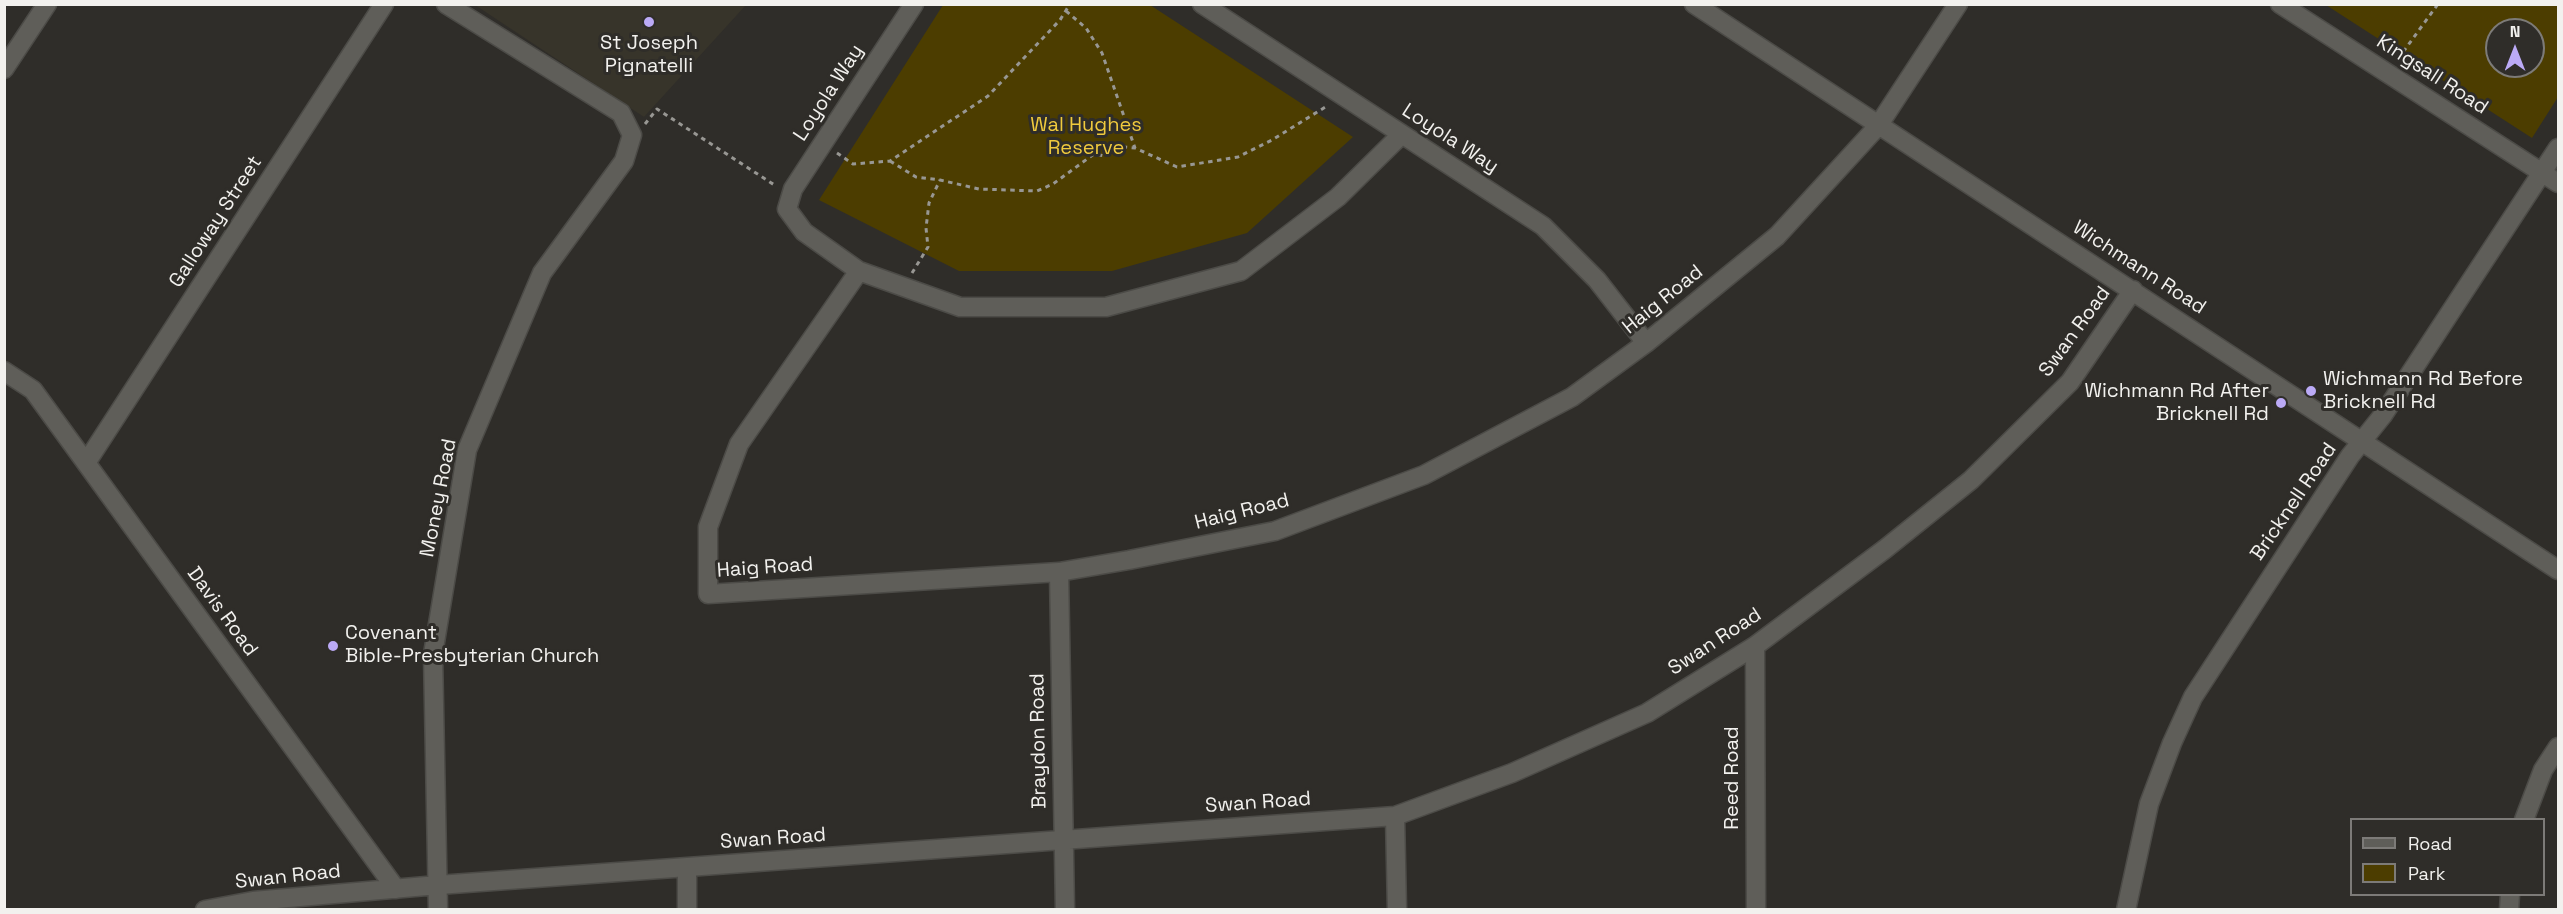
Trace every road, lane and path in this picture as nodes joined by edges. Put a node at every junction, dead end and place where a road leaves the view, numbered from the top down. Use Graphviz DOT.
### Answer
graph roads {
  1 [pos="47,4"];
  2 [pos="384,4"];
  3 [pos="446,4"];
  4 [pos="914,4"];
  5 [pos="1070,4"];
  6 [pos="1202,4"];
  7 [pos="1694,4"];
  8 [pos="1958,4"];
  9 [pos="2280,4"];
  10 [pos="2438,4"];
  11 [pos="1066,11"];
  12 [pos="8,57"];
  13 [pos="2387,73"];
  14 [pos="1338,93"];
  15 [pos="1878,126"];
  16 [pos="1402,134"];
  17 [pos="632,135"];
  18 [pos="823,143"];
  19 [pos="1135,148"];
  20 [pos="2559,148"];
  21 [pos="890,161"];
  22 [pos="2542,173"];
  23 [pos="940,180"];
  24 [pos="2559,183"];
  25 [pos="790,202"];
  26 [pos="859,271"];
  27 [pos="903,287"];
  28 [pos="2133,290"];
  29 [pos="1646,343"];
  30 [pos="4,370"];
  31 [pos="2363,441"];
  32 [pos="86,463"];
  33 [pos="2559,570"];
  34 [pos="1059,572"];
  35 [pos="1755,646"];
  36 [pos="2559,747"];
  37 [pos="1395,816"];
  38 [pos="2524,818"];
  39 [pos="1064,841"];
  40 [pos="687,867"];
  41 [pos="438,885"];
  42 [pos="396,889"];
  43 [pos="205,909"];
  44 [pos="438,909"];
  45 [pos="687,909"];
  46 [pos="1065,909"];
  47 [pos="1397,909"];
  48 [pos="1756,909"];
  49 [pos="2126,909"];
  1 -- 12 [label="street"];
  2 -- 32 [label="street, Galloway Street"];
  3 -- 17 [label="street"];
  4 -- 18 [label="street, Loyola Way"];
  5 -- 11 [label="path"];
  6 -- 14 [label="street, Loyola Way"];
  7 -- 15 [label="street, Wichmann Road"];
  8 -- 15 [label="street, Haig Road"];
  9 -- 13 [label="street, Kingsall Road"];
  10 -- 13 [label="path"];
  11 -- 19 [label="path"];
  11 -- 21 [label="path"];
  13 -- 22 [label="street, Kingsall Road"];
  14 -- 16 [label="street, Loyola Way"];
  14 -- 19 [label="path"];
  15 -- 28 [label="street, Wichmann Road"];
  15 -- 29 [label="street, Haig Road"];
  16 -- 27 [label="street"];
  16 -- 29 [label="street, Loyola Way"];
  17 -- 25 [label="path"];
  17 -- 41 [label="street, Money Road"];
  18 -- 21 [label="path"];
  18 -- 25 [label="street, Loyola Way"];
  19 -- 23 [label="path"];
  20 -- 22 [label="street, Bricknell Road"];
  21 -- 23 [label="path"];
  22 -- 24 [label="street, Kingsall Road"];
  22 -- 31 [label="street, Bricknell Road"];
  23 -- 27 [label="path"];
  25 -- 26 [label="street"];
  26 -- 27 [label="street"];
  26 -- 34 [label="street, Haig Road"];
  28 -- 31 [label="street, Wichmann Road"];
  28 -- 35 [label="street, Swan Road"];
  29 -- 34 [label="street, Haig Road"];
  30 -- 32 [label="street, Davis Road"];
  31 -- 33 [label="street, Wichmann Road"];
  31 -- 49 [label="street, Bricknell Road"];
  32 -- 42 [label="street, Davis Road"];
  34 -- 39 [label="street, Braydon Road"];
  35 -- 37 [label="street, Swan Road"];
  35 -- 48 [label="street, Reed Road"];
  36 -- 38 [label="street"];
  37 -- 39 [label="street, Swan Road"];
  37 -- 47 [label="street"];
  39 -- 40 [label="street, Swan Road"];
  39 -- 46 [label="street, Braydon Road"];
  40 -- 41 [label="street, Swan Road"];
  40 -- 45 [label="street"];
  41 -- 42 [label="street, Swan Road"];
  41 -- 44 [label="street, Money Road"];
  42 -- 43 [label="street, Swan Road"];
}
